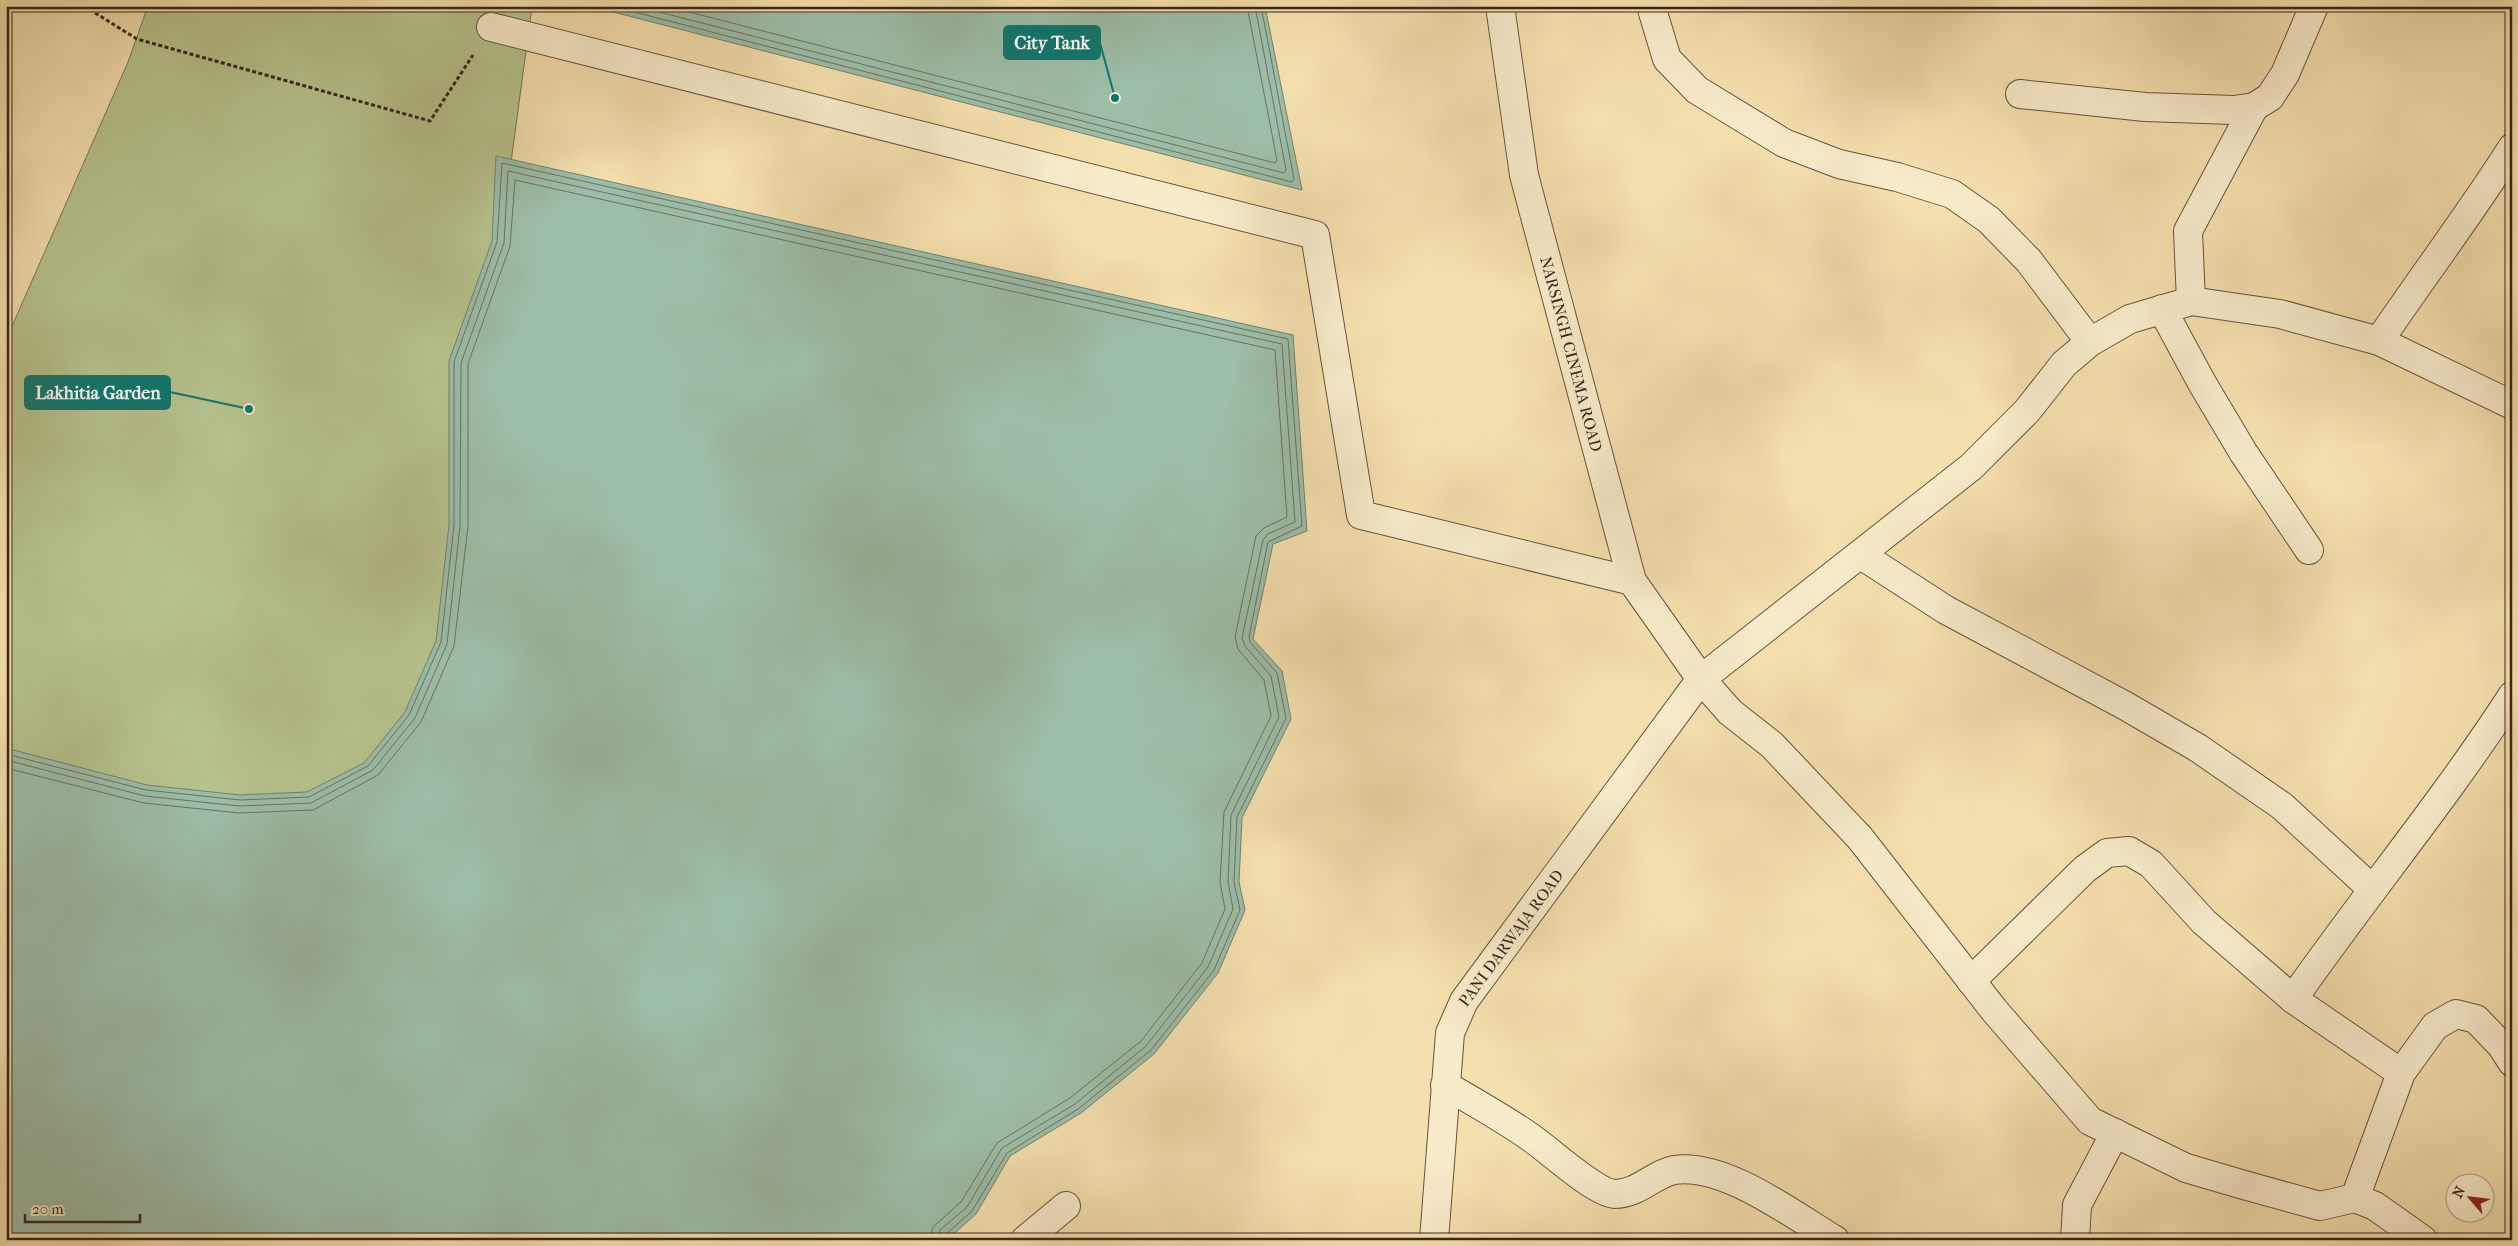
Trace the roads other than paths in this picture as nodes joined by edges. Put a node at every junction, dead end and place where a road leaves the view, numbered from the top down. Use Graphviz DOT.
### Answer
graph roads {
  1 [pos="1500,6"];
  2 [pos="1651,6"];
  3 [pos="2314,6"];
  4 [pos="491,27"];
  5 [pos="2020,94"];
  6 [pos="2254,107"];
  7 [pos="2512,148"];
  8 [pos="2191,301"];
  9 [pos="2162,309"];
  10 [pos="2379,341"];
  11 [pos="2090,342"];
  12 [pos="2512,405"];
  13 [pos="2309,550"];
  14 [pos="1860,555"];
  15 [pos="1632,581"];
  16 [pos="1701,679"];
  17 [pos="2512,696"];
  18 [pos="2372,889"];
  19 [pos="1971,980"];
  20 [pos="2293,999"];
  21 [pos="2512,1062"];
  22 [pos="2401,1072"];
  23 [pos="1446,1085"];
  24 [pos="2115,1133"];
  25 [pos="2355,1198"];
  26 [pos="1066,1206"];
  27 [pos="1025,1240"];
  28 [pos="1434,1240"];
  29 [pos="1835,1240"];
  30 [pos="2075,1240"];
  31 [pos="2423,1240"];
  1 -- 15 [label="street, NARSINGH CINEMA ROAD"];
  2 -- 11 [label="street"];
  3 -- 6 [label="street"];
  4 -- 15 [label="street"];
  5 -- 6 [label="street"];
  6 -- 8 [label="street"];
  7 -- 10 [label="street"];
  8 -- 9 [label="street, PANI DARWAJA ROAD"];
  8 -- 10 [label="street"];
  9 -- 11 [label="street, PANI DARWAJA ROAD"];
  9 -- 13 [label="street"];
  10 -- 12 [label="street"];
  11 -- 14 [label="street, PANI DARWAJA ROAD"];
  14 -- 16 [label="street, PANI DARWAJA ROAD"];
  14 -- 18 [label="street"];
  15 -- 16 [label="street, NARSINGH CINEMA ROAD"];
  16 -- 19 [label="street, NARSINGH CINEMA ROAD"];
  16 -- 23 [label="street, PANI DARWAJA ROAD"];
  17 -- 18 [label="street"];
  18 -- 20 [label="street"];
  19 -- 20 [label="street"];
  19 -- 24 [label="street, NARSINGH CINEMA ROAD"];
  20 -- 22 [label="street"];
  21 -- 22 [label="street"];
  22 -- 25 [label="street"];
  23 -- 28 [label="street, PANI DARWAJA ROAD"];
  23 -- 29 [label="street"];
  24 -- 25 [label="street, NARSINGH CINEMA ROAD"];
  24 -- 30 [label="street"];
  25 -- 31 [label="street"];
  26 -- 27 [label="street"];
}
